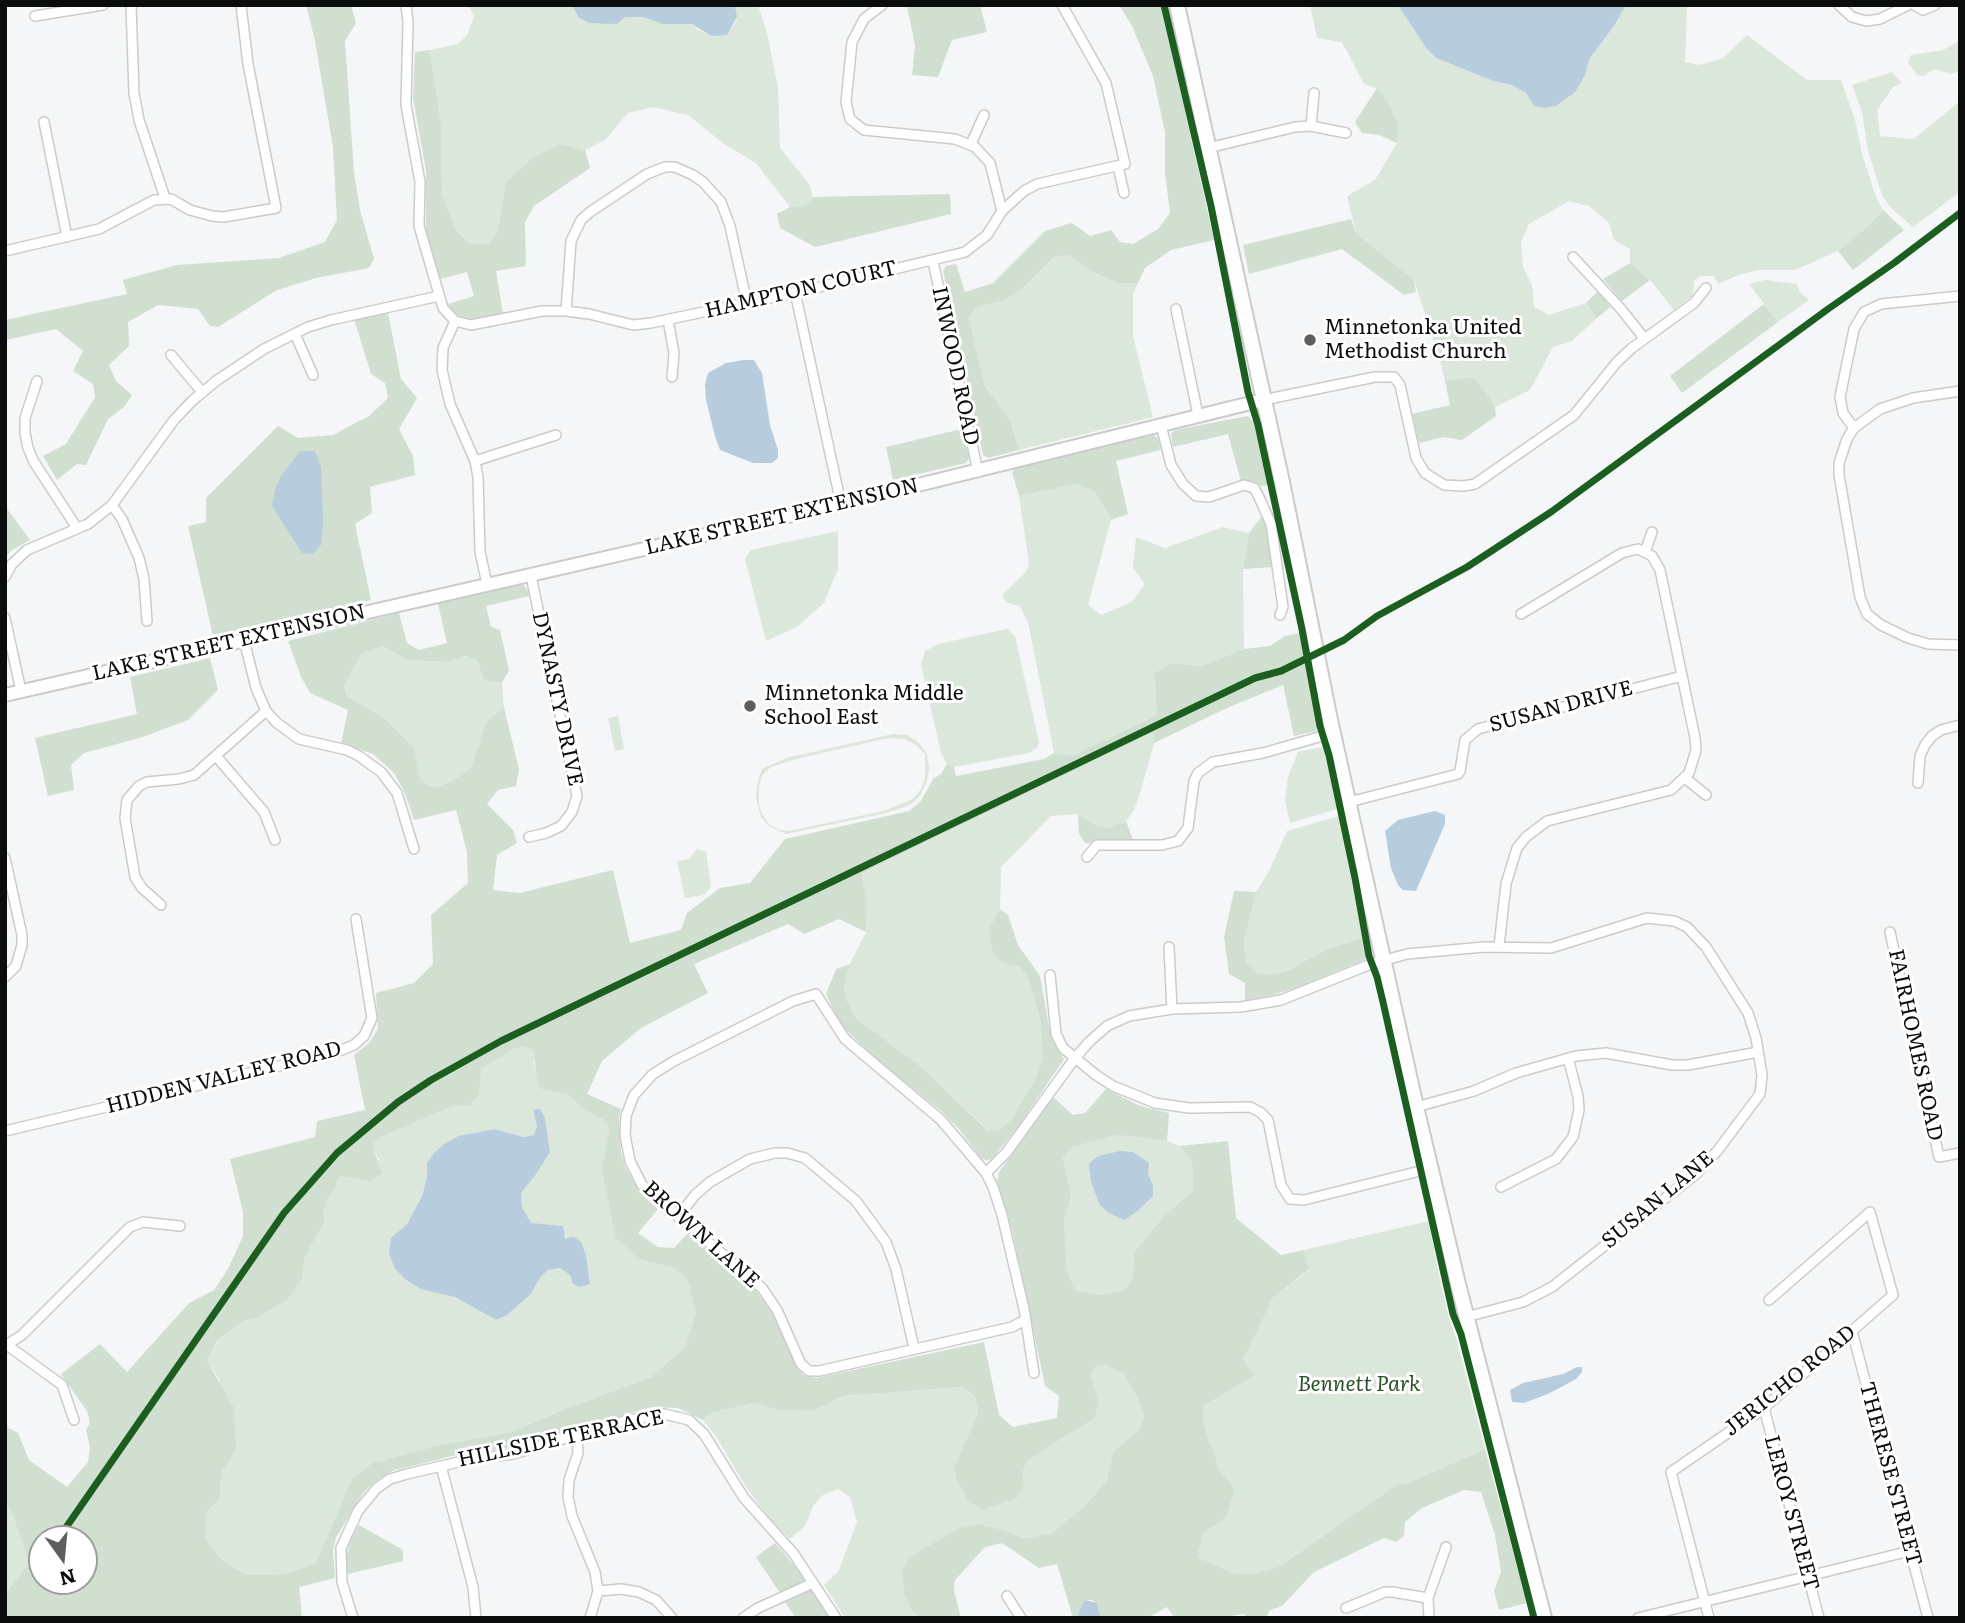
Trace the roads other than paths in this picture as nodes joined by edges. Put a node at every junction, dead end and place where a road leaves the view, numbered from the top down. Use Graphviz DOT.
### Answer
graph roads {
  1 [pos="103,5"];
  2 [pos="131,5"];
  3 [pos="241,5"];
  4 [pos="406,5"];
  5 [pos="882,5"];
  6 [pos="1177,5"];
  7 [pos="1839,5"];
  8 [pos="1908,5"];
  9 [pos="1914,5"];
  10 [pos="1935,5"];
  11 [pos="1063,6"];
  12 [pos="35,16"];
  13 [pos="1314,93"];
  14 [pos="984,115"];
  15 [pos="44,122"];
  16 [pos="1311,126"];
  17 [pos="1346,133"];
  18 [pos="971,145"];
  19 [pos="1208,148"];
  20 [pos="1118,166"];
  21 [pos="1124,192"];
  22 [pos="164,198"];
  23 [pos="1002,211"];
  24 [pos="66,237"];
  25 [pos="5,251"];
  26 [pos="1573,257"];
  27 [pos="933,261"];
  28 [pos="1706,288"];
  29 [pos="795,292"];
  30 [pos="439,296"];
  31 [pos="1960,296"];
  32 [pos="747,303"];
  33 [pos="1176,309"];
  34 [pos="566,311"];
  35 [pos="668,320"];
  36 [pos="455,321"];
  37 [pos="296,334"];
  38 [pos="1644,338"];
  39 [pos="171,355"];
  40 [pos="313,375"];
  41 [pos="673,377"];
  42 [pos="37,381"];
  43 [pos="1960,391"];
  44 [pos="202,392"];
  45 [pos="1263,400"];
  46 [pos="1198,415"];
  47 [pos="1161,425"];
  48 [pos="1854,428"];
  49 [pos="556,435"];
  50 [pos="475,461"];
  51 [pos="978,472"];
  52 [pos="841,504"];
  53 [pos="112,505"];
  54 [pos="77,528"];
  55 [pos="1652,532"];
  56 [pos="1645,552"];
  57 [pos="531,576"];
  58 [pos="5,578"];
  59 [pos="487,584"];
  60 [pos="1521,614"];
  61 [pos="1280,615"];
  62 [pos="5,618"];
  63 [pos="147,621"];
  64 [pos="244,640"];
  65 [pos="1960,645"];
  66 [pos="1682,676"];
  67 [pos="21,691"];
  68 [pos="5,695"];
  69 [pos="266,711"];
  70 [pos="1960,725"];
  71 [pos="1333,733"];
  72 [pos="216,756"];
  73 [pos="1685,778"];
  74 [pos="1917,783"];
  75 [pos="1706,795"];
  76 [pos="1349,802"];
  77 [pos="529,837"];
  78 [pos="275,840"];
  79 [pos="414,849"];
  80 [pos="1087,857"];
  81 [pos="5,858"];
  82 [pos="161,905"];
  83 [pos="356,919"];
  84 [pos="1891,932"];
  85 [pos="1499,946"];
  86 [pos="1169,947"];
  87 [pos="1384,961"];
  88 [pos="1050,975"];
  89 [pos="5,977"];
  90 [pos="1172,1009"];
  91 [pos="1758,1052"];
  92 [pos="1074,1058"];
  93 [pos="1568,1058"];
  94 [pos="1416,1107"];
  95 [pos="5,1131"];
  96 [pos="1960,1153"];
  97 [pos="1432,1168"];
  98 [pos="986,1173"];
  99 [pos="1501,1187"];
  100 [pos="678,1217"];
  101 [pos="180,1226"];
  102 [pos="1769,1300"];
  103 [pos="1466,1317"];
  104 [pos="1025,1320"];
  105 [pos="1852,1331"];
  106 [pos="6,1345"];
  107 [pos="914,1348"];
  108 [pos="1034,1373"];
  109 [pos="1764,1408"];
  110 [pos="74,1420"];
  111 [pos="577,1435"];
  112 [pos="441,1466"];
  113 [pos="1446,1546"];
  114 [pos="1910,1551"];
  115 [pos="1808,1577"];
  116 [pos="813,1583"];
  117 [pos="598,1591"];
  118 [pos="1006,1596"];
  119 [pos="1429,1598"];
  120 [pos="1705,1602"];
  121 [pos="1346,1608"];
  122 [pos="353,1618"];
  123 [pos="476,1618"];
  124 [pos="590,1618"];
  125 [pos="672,1618"];
  126 [pos="743,1618"];
  127 [pos="836,1618"];
  128 [pos="1021,1618"];
  129 [pos="1429,1618"];
  130 [pos="1544,1618"];
  131 [pos="1638,1618"];
  132 [pos="1709,1618"];
  133 [pos="1819,1618"];
  134 [pos="1928,1618"];
  1 -- 12 [label="street"];
  2 -- 22 [label="street"];
  3 -- 22 [label="street"];
  4 -- 30 [label="street"];
  5 -- 18 [label="street"];
  6 -- 19 [label="main road"];
  7 -- 8 [label="street"];
  9 -- 10 [label="street"];
  11 -- 20 [label="street"];
  13 -- 16 [label="street"];
  14 -- 18 [label="street"];
  15 -- 24 [label="street"];
  16 -- 17 [label="street"];
  16 -- 19 [label="street"];
  18 -- 23 [label="street"];
  19 -- 45 [label="main road"];
  20 -- 21 [label="street"];
  20 -- 23 [label="street, HAMPTON COURT"];
  22 -- 24 [label="street"];
  23 -- 27 [label="street, HAMPTON COURT"];
  24 -- 25 [label="street"];
  26 -- 38 [label="street"];
  27 -- 29 [label="street, HAMPTON COURT"];
  27 -- 51 [label="street, INWOOD ROAD"];
  28 -- 38 [label="street"];
  29 -- 32 [label="street, HAMPTON COURT"];
  29 -- 52 [label="street"];
  30 -- 36 [label="street"];
  30 -- 37 [label="street"];
  31 -- 48 [label="street"];
  32 -- 34 [label="street"];
  32 -- 35 [label="street, HAMPTON COURT"];
  33 -- 46 [label="street"];
  34 -- 35 [label="street, HAMPTON COURT"];
  34 -- 36 [label="street, HAMPTON COURT"];
  35 -- 41 [label="street"];
  36 -- 50 [label="street"];
  37 -- 40 [label="street"];
  37 -- 44 [label="street"];
  38 -- 45 [label="street, LAKE STREET EXTENSION"];
  39 -- 44 [label="street"];
  42 -- 54 [label="street"];
  43 -- 48 [label="street"];
  44 -- 53 [label="street"];
  45 -- 46 [label="street, LAKE STREET EXTENSION"];
  45 -- 71 [label="main road"];
  46 -- 47 [label="street, LAKE STREET EXTENSION"];
  47 -- 51 [label="street, LAKE STREET EXTENSION"];
  47 -- 61 [label="street"];
  48 -- 65 [label="street"];
  49 -- 50 [label="street"];
  50 -- 59 [label="street"];
  51 -- 52 [label="street, LAKE STREET EXTENSION"];
  52 -- 57 [label="street, LAKE STREET EXTENSION"];
  53 -- 54 [label="street"];
  53 -- 63 [label="street"];
  54 -- 58 [label="street"];
  55 -- 56 [label="street"];
  56 -- 60 [label="street"];
  56 -- 66 [label="street"];
  57 -- 59 [label="street, LAKE STREET EXTENSION"];
  57 -- 77 [label="street, DYNASTY DRIVE"];
  59 -- 64 [label="street, LAKE STREET EXTENSION"];
  62 -- 67 [label="street"];
  64 -- 67 [label="street, LAKE STREET EXTENSION"];
  64 -- 69 [label="street"];
  66 -- 73 [label="street"];
  66 -- 76 [label="street, SUSAN DRIVE"];
  67 -- 68 [label="street, LAKE STREET EXTENSION"];
  69 -- 72 [label="street"];
  69 -- 79 [label="street"];
  70 -- 74 [label="street"];
  71 -- 76 [label="main road"];
  71 -- 80 [label="street"];
  72 -- 78 [label="street"];
  72 -- 82 [label="street"];
  73 -- 75 [label="street"];
  73 -- 85 [label="street"];
  76 -- 87 [label="main road"];
  81 -- 89 [label="street"];
  83 -- 95 [label="street, HIDDEN VALLEY ROAD"];
  84 -- 96 [label="street, FAIRHOMES ROAD"];
  85 -- 87 [label="street, SUSAN LANE"];
  85 -- 91 [label="street, SUSAN LANE"];
  86 -- 90 [label="street"];
  87 -- 90 [label="street, SUSAN LANE"];
  87 -- 94 [label="main road"];
  88 -- 92 [label="street"];
  90 -- 92 [label="street, SUSAN LANE"];
  91 -- 93 [label="street"];
  91 -- 103 [label="street, SUSAN LANE"];
  92 -- 97 [label="street"];
  92 -- 98 [label="street, SUSAN LANE"];
  93 -- 94 [label="street"];
  93 -- 99 [label="street"];
  94 -- 97 [label="main road"];
  97 -- 103 [label="main road"];
  98 -- 100 [label="street, BROWN LANE"];
  98 -- 104 [label="street"];
  100 -- 107 [label="street, BROWN LANE"];
  100 -- 107 [label="street"];
  101 -- 106 [label="street"];
  102 -- 105 [label="street, JERICHO ROAD"];
  103 -- 130 [label="main road"];
  104 -- 107 [label="street"];
  104 -- 108 [label="street"];
  105 -- 109 [label="street, JERICHO ROAD"];
  105 -- 114 [label="street, THERESE STREET"];
  106 -- 110 [label="street"];
  109 -- 115 [label="street, LEROY STREET"];
  109 -- 120 [label="street, JERICHO ROAD"];
  111 -- 112 [label="street, HILLSIDE TERRACE"];
  111 -- 116 [label="street, HILLSIDE TERRACE"];
  111 -- 117 [label="street"];
  112 -- 122 [label="street, HILLSIDE TERRACE"];
  112 -- 123 [label="street"];
  113 -- 119 [label="street"];
  114 -- 115 [label="street"];
  114 -- 134 [label="street, THERESE STREET"];
  115 -- 120 [label="street"];
  115 -- 133 [label="street, LEROY STREET"];
  116 -- 126 [label="street"];
  116 -- 127 [label="street"];
  117 -- 124 [label="street"];
  117 -- 125 [label="street"];
  118 -- 128 [label="street"];
  119 -- 121 [label="street"];
  119 -- 129 [label="street"];
  120 -- 131 [label="street"];
  120 -- 132 [label="street"];
}
